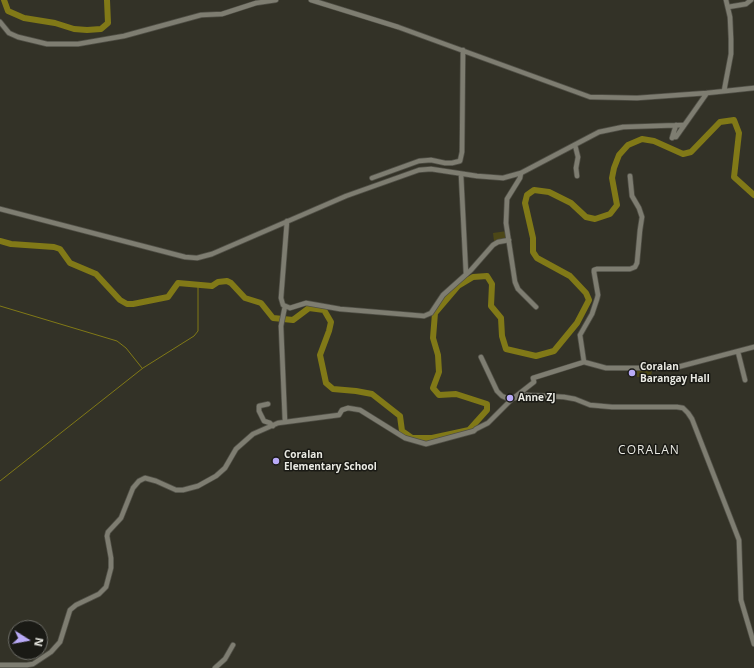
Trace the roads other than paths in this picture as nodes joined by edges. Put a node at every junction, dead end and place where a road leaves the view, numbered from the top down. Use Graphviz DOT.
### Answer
graph roads {
  1 [pos="276,0"];
  2 [pos="311,0"];
  3 [pos="726,0"];
  4 [pos="751,0"];
  5 [pos="728,7"];
  6 [pos="0,22"];
  7 [pos="463,50"];
  8 [pos="754,88"];
  9 [pos="724,91"];
  10 [pos="707,93"];
  11 [pos="683,125"];
  12 [pos="676,126"];
  13 [pos="575,145"];
  14 [pos="446,163"];
  15 [pos="444,171"];
  16 [pos="521,173"];
  17 [pos="461,174"];
  18 [pos="577,176"];
  19 [pos="630,176"];
  20 [pos="372,178"];
  21 [pos="0,209"];
  22 [pos="287,221"];
  23 [pos="509,240"];
  24 [pos="466,274"];
  25 [pos="285,306"];
  26 [pos="536,307"];
  27 [pos="754,347"];
  28 [pos="738,352"];
  29 [pos="481,358"];
  30 [pos="584,362"];
  31 [pos="745,380"];
  32 [pos="512,399"];
  33 [pos="268,404"];
  34 [pos="285,422"];
  35 [pos="273,426"];
  36 [pos="754,644"];
  37 [pos="233,645"];
  38 [pos="0,665"];
  39 [pos="215,668"];
  1 -- 6 [label="street"];
  2 -- 7 [label="street"];
  3 -- 5 [label="street"];
  4 -- 5 [label="street"];
  5 -- 9 [label="street"];
  7 -- 10 [label="street"];
  7 -- 14 [label="street"];
  8 -- 9 [label="street"];
  9 -- 10 [label="street"];
  10 -- 11 [label="street"];
  11 -- 12 [label="street"];
  11 -- 12 [label="street"];
  12 -- 13 [label="street"];
  13 -- 16 [label="street"];
  13 -- 18 [label="street"];
  14 -- 15 [label="street"];
  14 -- 20 [label="street"];
  15 -- 17 [label="street"];
  15 -- 22 [label="street"];
  16 -- 17 [label="street"];
  16 -- 23 [label="street"];
  17 -- 24 [label="street"];
  19 -- 30 [label="street"];
  21 -- 22 [label="street"];
  22 -- 25 [label="street"];
  23 -- 24 [label="street"];
  23 -- 26 [label="street"];
  24 -- 25 [label="street"];
  25 -- 34 [label="street"];
  27 -- 28 [label="street"];
  28 -- 30 [label="street"];
  28 -- 31 [label="street"];
  29 -- 32 [label="street"];
  30 -- 32 [label="street"];
  32 -- 34 [label="street"];
  32 -- 36 [label="street"];
  33 -- 35 [label="street"];
  34 -- 35 [label="street"];
  35 -- 38 [label="street"];
  37 -- 39 [label="street"];
}
